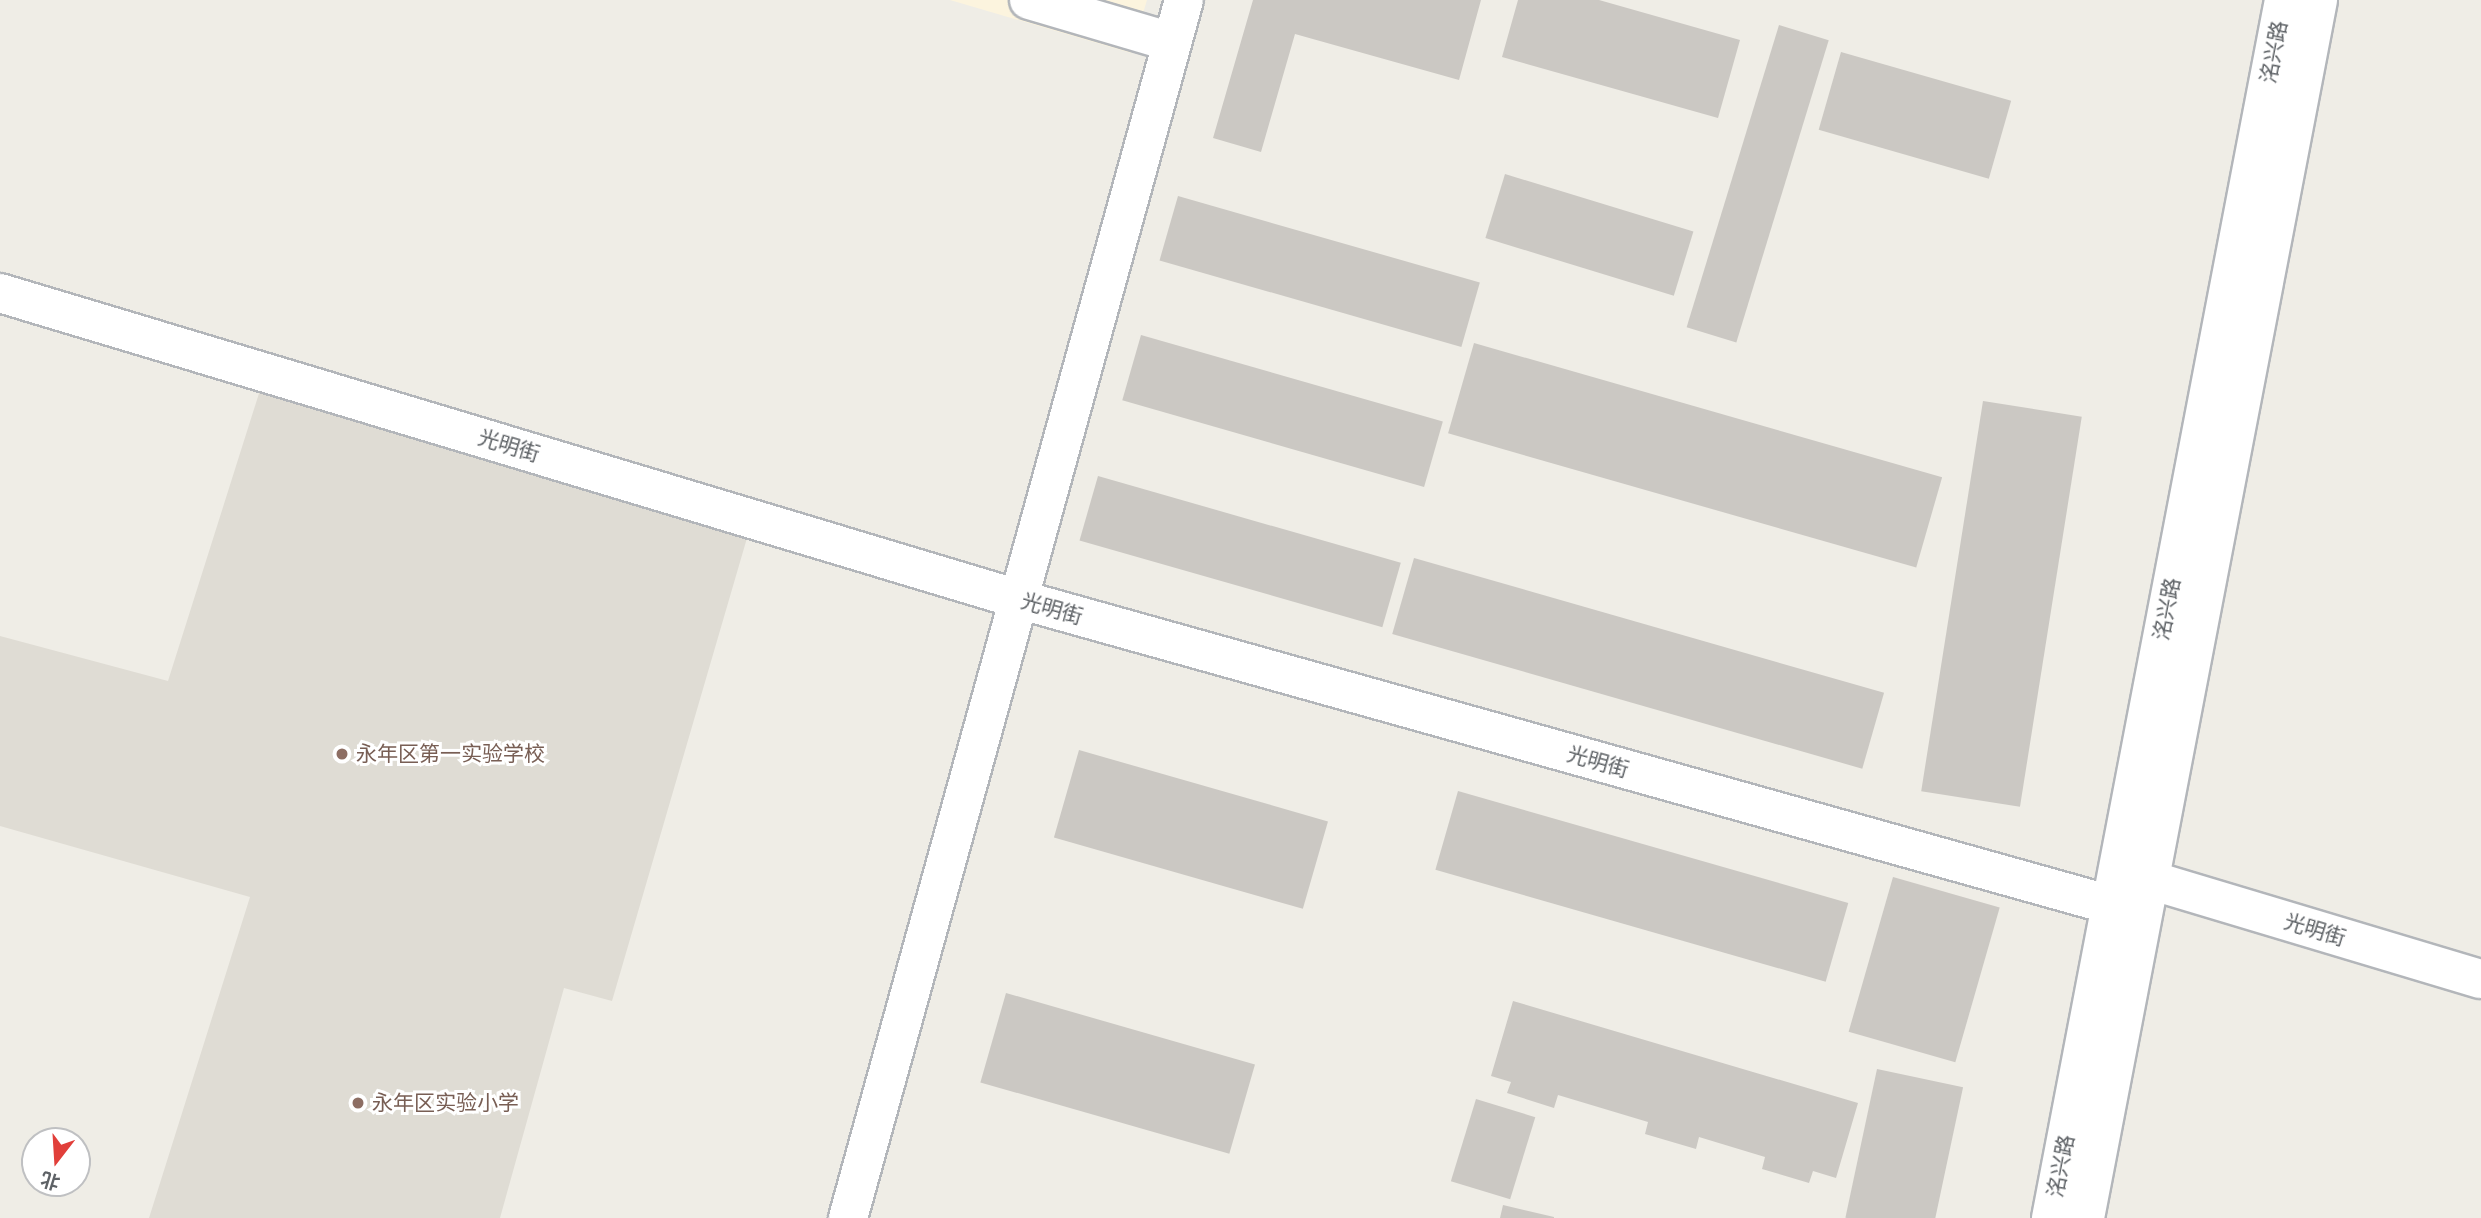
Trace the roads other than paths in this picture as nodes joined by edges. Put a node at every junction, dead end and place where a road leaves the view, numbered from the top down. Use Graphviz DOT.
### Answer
graph roads {
  1 [pos="1029,0"];
  2 [pos="1184,0"];
  3 [pos="2284,0"];
  4 [pos="2318,0"];
  5 [pos="1172,42"];
  6 [pos="0,293"];
  7 [pos="1018,599"];
  8 [pos="2150,880"];
  9 [pos="2110,905"];
  10 [pos="2481,979"];
  11 [pos="848,1218"];
  12 [pos="2051,1218"];
  13 [pos="2085,1218"];
  1 -- 5 [label="street"];
  2 -- 5 [label="street"];
  3 -- 9 [label="street, 洺兴路"];
  4 -- 8 [label="street, 洺兴路"];
  5 -- 7 [label="street"];
  6 -- 7 [label="street, 光明街"];
  7 -- 9 [label="street, 光明街"];
  7 -- 11 [label="street"];
  8 -- 10 [label="street, 光明街"];
  8 -- 13 [label="street, 洺兴路"];
  9 -- 12 [label="street, 洺兴路"];
}
